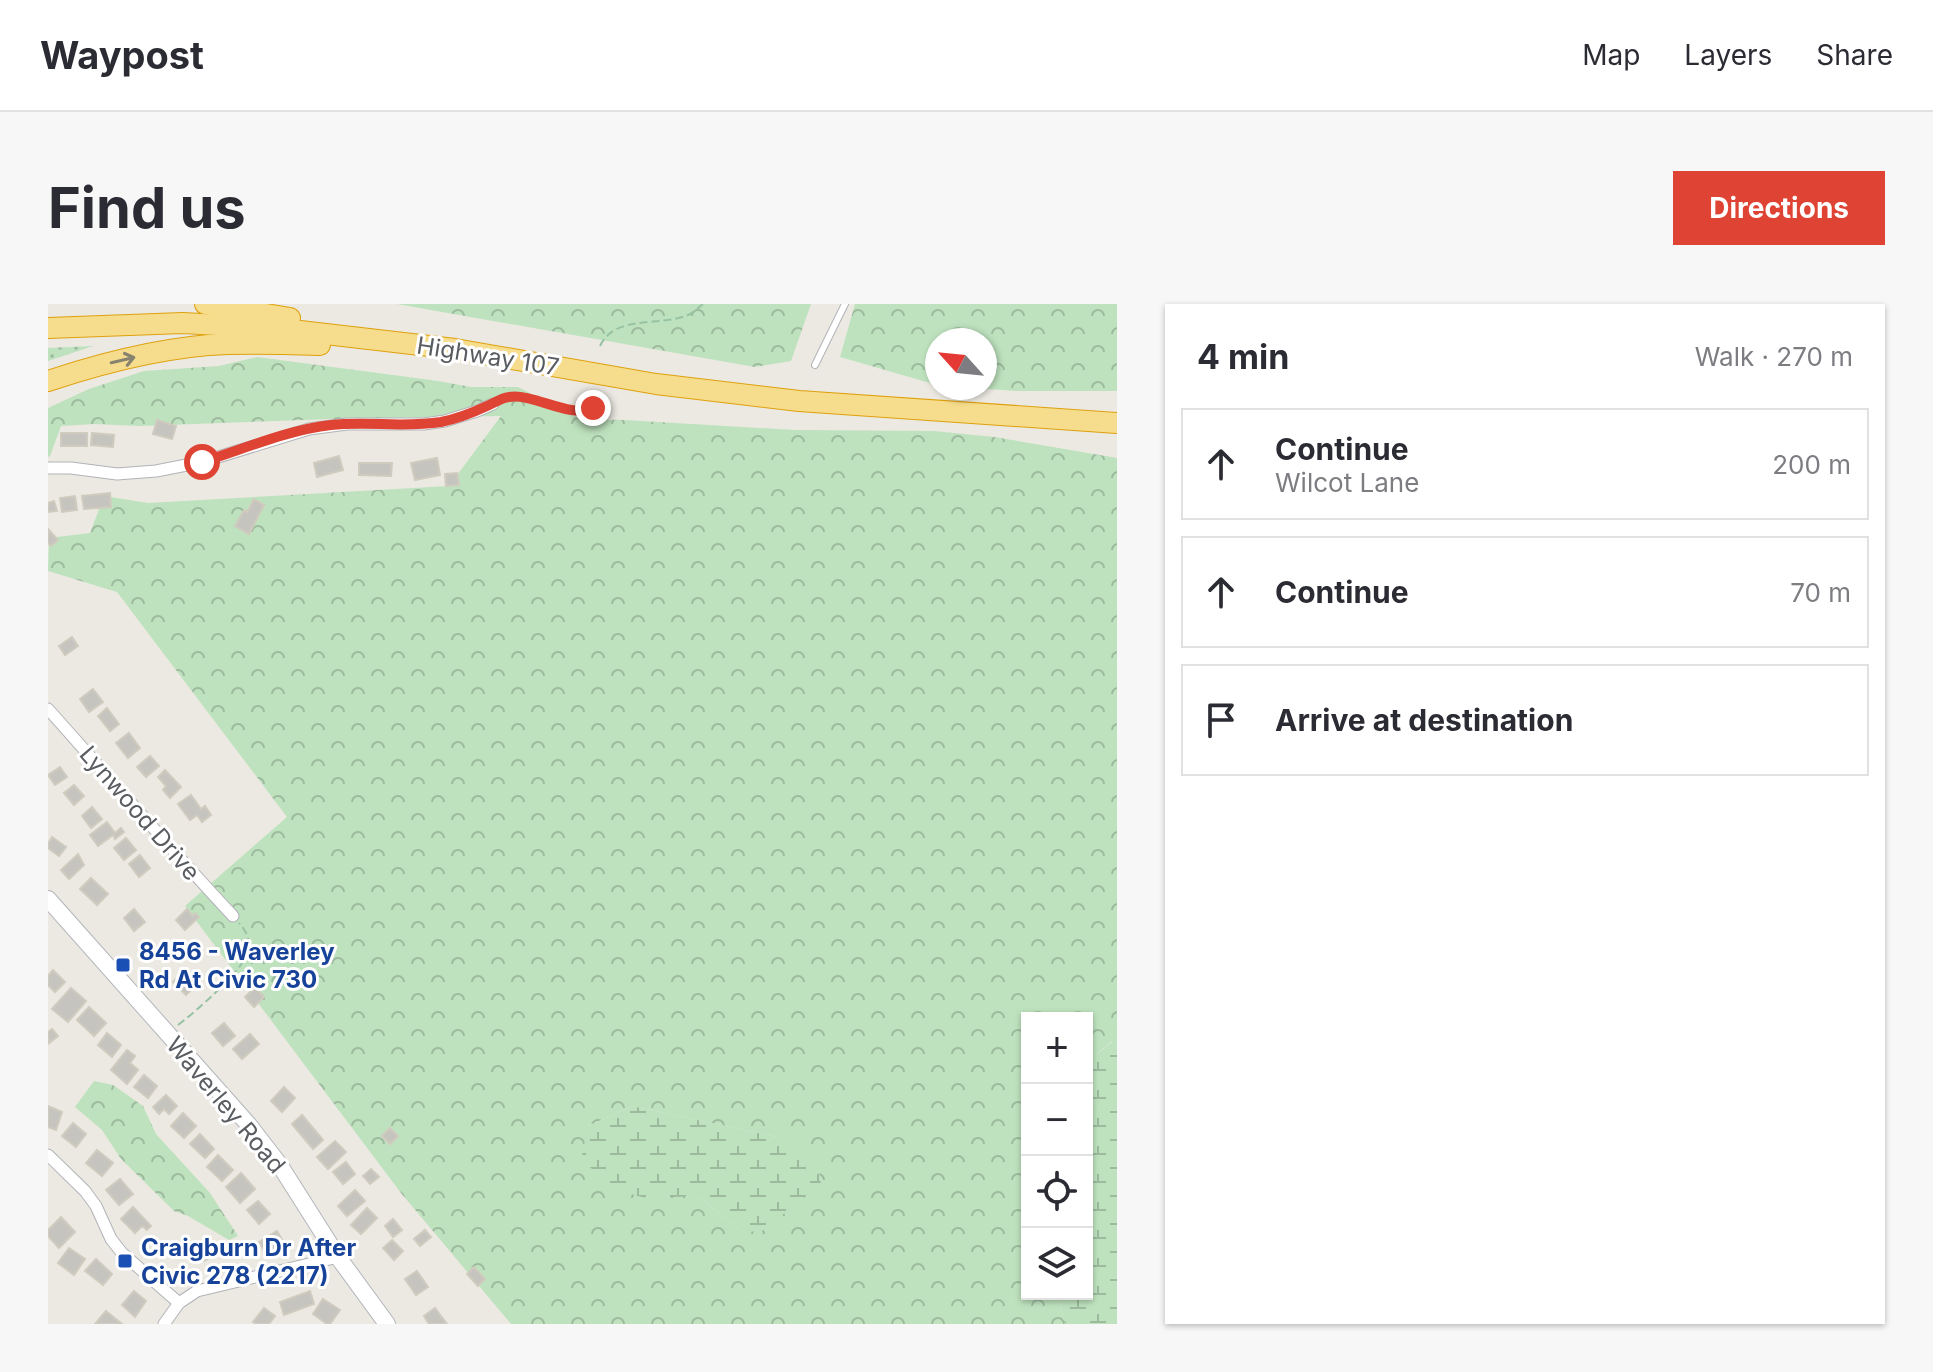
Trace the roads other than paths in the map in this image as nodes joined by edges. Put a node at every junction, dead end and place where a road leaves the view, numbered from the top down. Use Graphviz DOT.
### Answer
graph roads {
  1 [pos="205,304"];
  2 [pos="845,304"];
  3 [pos="48,328"];
  4 [pos="455,349"];
  5 [pos="815,365"];
  6 [pos="48,381"];
  7 [pos="493,404"];
  8 [pos="1117,423"];
  9 [pos="48,468"];
  10 [pos="48,709"];
  11 [pos="48,899"];
  12 [pos="233,916"];
  13 [pos="48,1155"];
  14 [pos="338,1257"];
  15 [pos="179,1303"];
  16 [pos="164,1324"];
  17 [pos="387,1324"];
  1 -- 4 [label="highway"];
  2 -- 5 [label="lane"];
  3 -- 4 [label="highway, Highway 107"];
  6 -- 4 [label="highway, one-way"];
  4 -- 8 [label="highway, Highway 107"];
  7 -- 9 [label="street"];
  10 -- 12 [label="street, Lynwood Drive"];
  11 -- 14 [label="main road, Waverley Road"];
  13 -- 15 [label="street"];
  14 -- 15 [label="street"];
  14 -- 17 [label="main road, Waverley Road"];
  15 -- 16 [label="street"];
}
